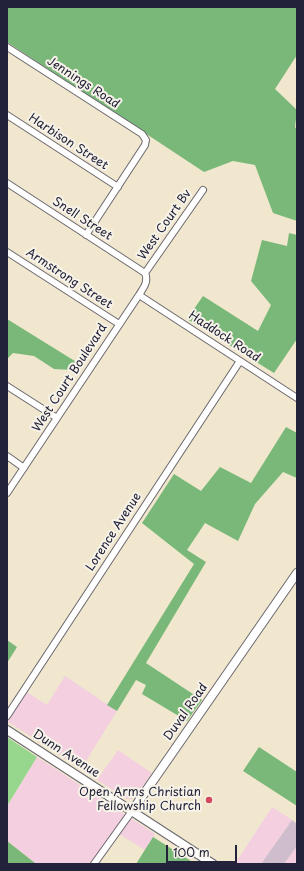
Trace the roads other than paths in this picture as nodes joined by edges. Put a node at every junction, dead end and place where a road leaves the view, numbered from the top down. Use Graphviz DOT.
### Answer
graph roads {
  1 [pos="7,47"];
  2 [pos="7,115"];
  3 [pos="7,183"];
  4 [pos="118,187"];
  5 [pos="204,190"];
  6 [pos="86,235"];
  7 [pos="7,252"];
  8 [pos="145,273"];
  9 [pos="139,295"];
  10 [pos="119,324"];
  11 [pos="240,361"];
  12 [pos="7,386"];
  13 [pos="297,398"];
  14 [pos="57,418"];
  15 [pos="7,456"];
  16 [pos="24,468"];
  17 [pos="7,494"];
  18 [pos="297,573"];
  19 [pos="7,716"];
  20 [pos="7,730"];
  21 [pos="132,811"];
  22 [pos="94,864"];
  23 [pos="213,864"];
  1 -- 4 [label="street, Jennings Road"];
  2 -- 4 [label="street, Harbison Street"];
  3 -- 6 [label="street, Snell Street"];
  4 -- 6 [label="street"];
  5 -- 8 [label="street, West Court Bv"];
  6 -- 8 [label="street, Snell Street"];
  7 -- 10 [label="street, Armstrong Street"];
  8 -- 9 [label="street, West Court Boulevard"];
  9 -- 10 [label="street, West Court Boulevard"];
  9 -- 11 [label="street, Haddock Road"];
  10 -- 14 [label="street, West Court Boulevard"];
  11 -- 13 [label="street, Haddock Road"];
  11 -- 19 [label="street, Lorence Avenue"];
  12 -- 14 [label="street"];
  14 -- 16 [label="street, West Court Boulevard"];
  15 -- 16 [label="street"];
  16 -- 17 [label="street, West Court Boulevard"];
  18 -- 21 [label="main road, Duval Road"];
  20 -- 21 [label="main road, Dunn Avenue"];
  21 -- 22 [label="street, Duval Road"];
  21 -- 23 [label="main road, Dunn Avenue"];
}
